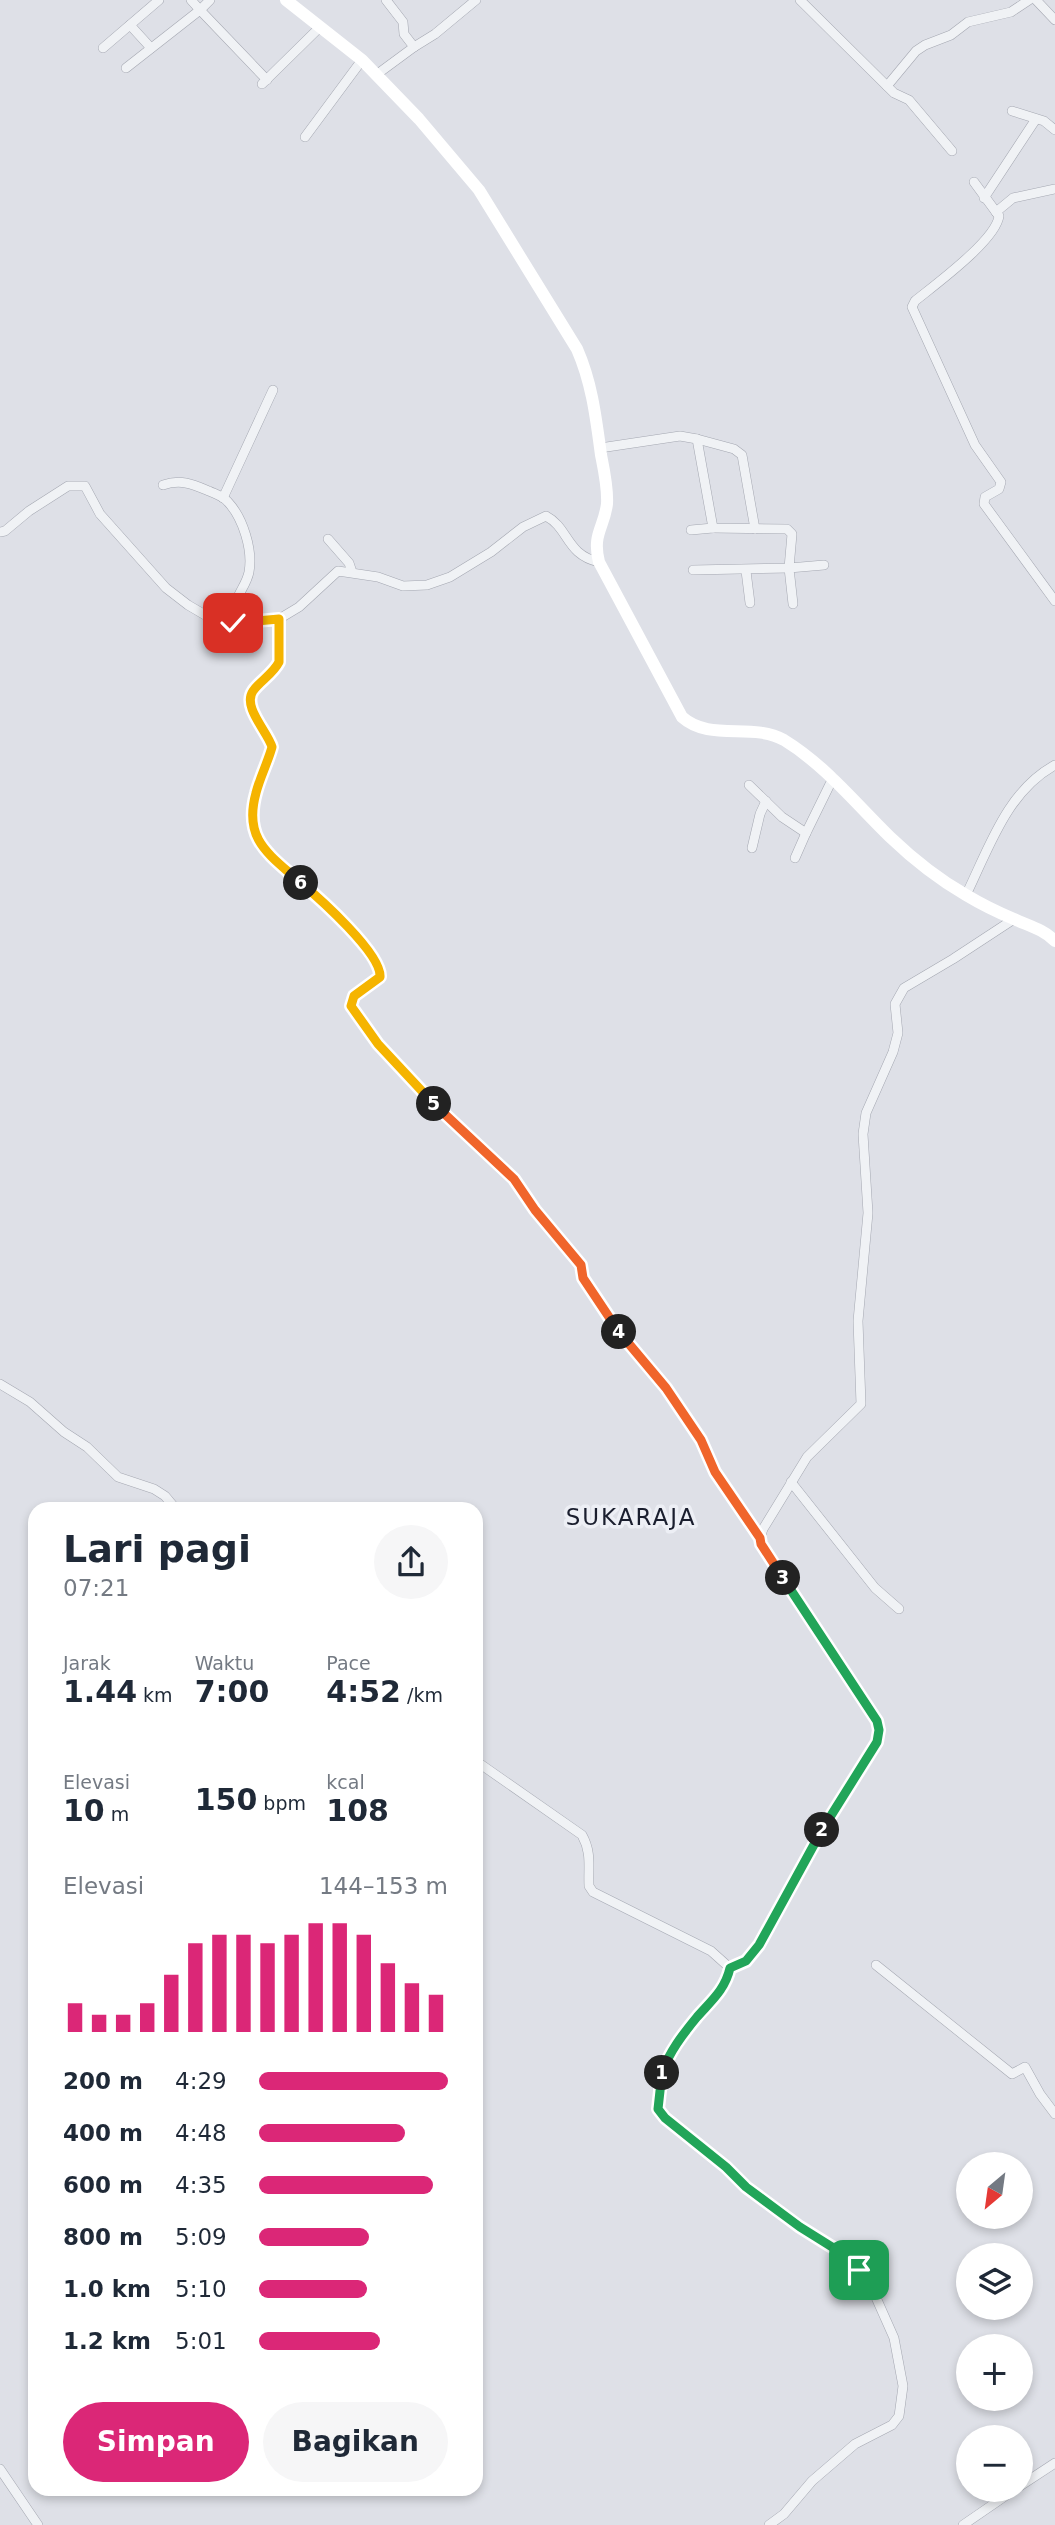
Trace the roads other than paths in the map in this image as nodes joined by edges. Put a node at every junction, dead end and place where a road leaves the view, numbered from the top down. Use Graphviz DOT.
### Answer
graph roads {
  1 [pos="159,0"];
  2 [pos="191,0"];
  3 [pos="210,0"];
  4 [pos="286,0"];
  5 [pos="386,0"];
  6 [pos="476,0"];
  7 [pos="800,0"];
  8 [pos="1029,0"];
  9 [pos="1036,0"];
  10 [pos="200,10"];
  11 [pos="1055,20"];
  12 [pos="130,25"];
  13 [pos="319,28"];
  14 [pos="414,47"];
  15 [pos="103,48"];
  16 [pos="151,48"];
  17 [pos="362,60"];
  18 [pos="126,68"];
  19 [pos="376,75"];
  20 [pos="887,86"];
  21 [pos="1012,111"];
  22 [pos="1036,119"];
  23 [pos="1055,130"];
  24 [pos="305,137"];
  25 [pos="952,151"];
  26 [pos="974,182"];
  27 [pos="1055,189"];
  28 [pos="984,198"];
  29 [pos="996,212"];
  30 [pos="273,390"];
  31 [pos="697,439"];
  32 [pos="600,448"];
  33 [pos="163,485"];
  34 [pos="223,498"];
  35 [pos="713,528"];
  36 [pos="755,529"];
  37 [pos="691,530"];
  38 [pos="0,532"];
  39 [pos="328,539"];
  40 [pos="599,562"];
  41 [pos="824,565"];
  42 [pos="789,568"];
  43 [pos="693,570"];
  44 [pos="746,570"];
  45 [pos="352,572"];
  46 [pos="1055,601"];
  47 [pos="750,603"];
  48 [pos="793,604"];
  49 [pos="279,619"];
  50 [pos="233,623"];
  51 [pos="1055,765"];
  52 [pos="833,778"];
  53 [pos="749,786"];
  54 [pos="766,801"];
  55 [pos="806,833"];
  56 [pos="752,848"];
  57 [pos="795,858"];
  58 [pos="966,895"];
  59 [pos="1014,919"];
  60 [pos="1055,942"];
  61 [pos="0,1384"];
  62 [pos="791,1482"];
  63 [pos="170,1502"];
  64 [pos="760,1538"];
  65 [pos="899,1609"];
  66 [pos="483,1766"];
  67 [pos="876,1965"];
  68 [pos="730,1968"];
  69 [pos="1055,2114"];
  70 [pos="1055,2463"];
  71 [pos="0,2469"];
  72 [pos="1033,2477"];
  73 [pos="997,2502"];
  74 [pos="775,2524"];
  75 [pos="38,2525"];
  76 [pos="963,2525"];
  1 -- 12 [label="street"];
  2 -- 10 [label="street"];
  3 -- 10 [label="street"];
  4 -- 13 [label="main road"];
  5 -- 14 [label="street"];
  6 -- 14 [label="street"];
  7 -- 20 [label="street"];
  8 -- 20 [label="street"];
  9 -- 11 [label="street"];
  10 -- 13 [label="street"];
  10 -- 16 [label="street"];
  12 -- 15 [label="street"];
  12 -- 16 [label="street"];
  13 -- 17 [label="main road"];
  14 -- 19 [label="street"];
  16 -- 18 [label="street"];
  17 -- 19 [label="main road"];
  17 -- 24 [label="street"];
  19 -- 32 [label="main road"];
  20 -- 25 [label="street"];
  21 -- 22 [label="street"];
  22 -- 23 [label="street"];
  22 -- 28 [label="street"];
  26 -- 28 [label="street"];
  27 -- 29 [label="street"];
  28 -- 29 [label="street"];
  29 -- 46 [label="street"];
  30 -- 34 [label="street"];
  31 -- 32 [label="street"];
  31 -- 35 [label="street"];
  31 -- 36 [label="street"];
  32 -- 40 [label="main road"];
  33 -- 34 [label="street"];
  34 -- 50 [label="street"];
  35 -- 36 [label="street"];
  35 -- 37 [label="street"];
  36 -- 42 [label="street"];
  38 -- 50 [label="street"];
  39 -- 45 [label="street"];
  40 -- 45 [label="street"];
  40 -- 52 [label="main road"];
  41 -- 42 [label="street"];
  42 -- 44 [label="street"];
  42 -- 48 [label="street"];
  43 -- 44 [label="street"];
  44 -- 47 [label="street"];
  45 -- 49 [label="street"];
  49 -- 50 [label="street"];
  49 -- 64 [label="street"];
  51 -- 58 [label="street"];
  52 -- 55 [label="street"];
  52 -- 58 [label="main road"];
  53 -- 54 [label="street"];
  54 -- 55 [label="street"];
  54 -- 56 [label="street"];
  55 -- 57 [label="street"];
  58 -- 59 [label="main road"];
  59 -- 60 [label="main road"];
  59 -- 62 [label="street"];
  61 -- 63 [label="street"];
  62 -- 64 [label="street"];
  62 -- 65 [label="street"];
  64 -- 68 [label="street"];
  66 -- 68 [label="street"];
  67 -- 69 [label="street"];
  68 -- 74 [label="street"];
  70 -- 72 [label="street"];
  71 -- 75 [label="street"];
  73 -- 76 [label="street"];
}
